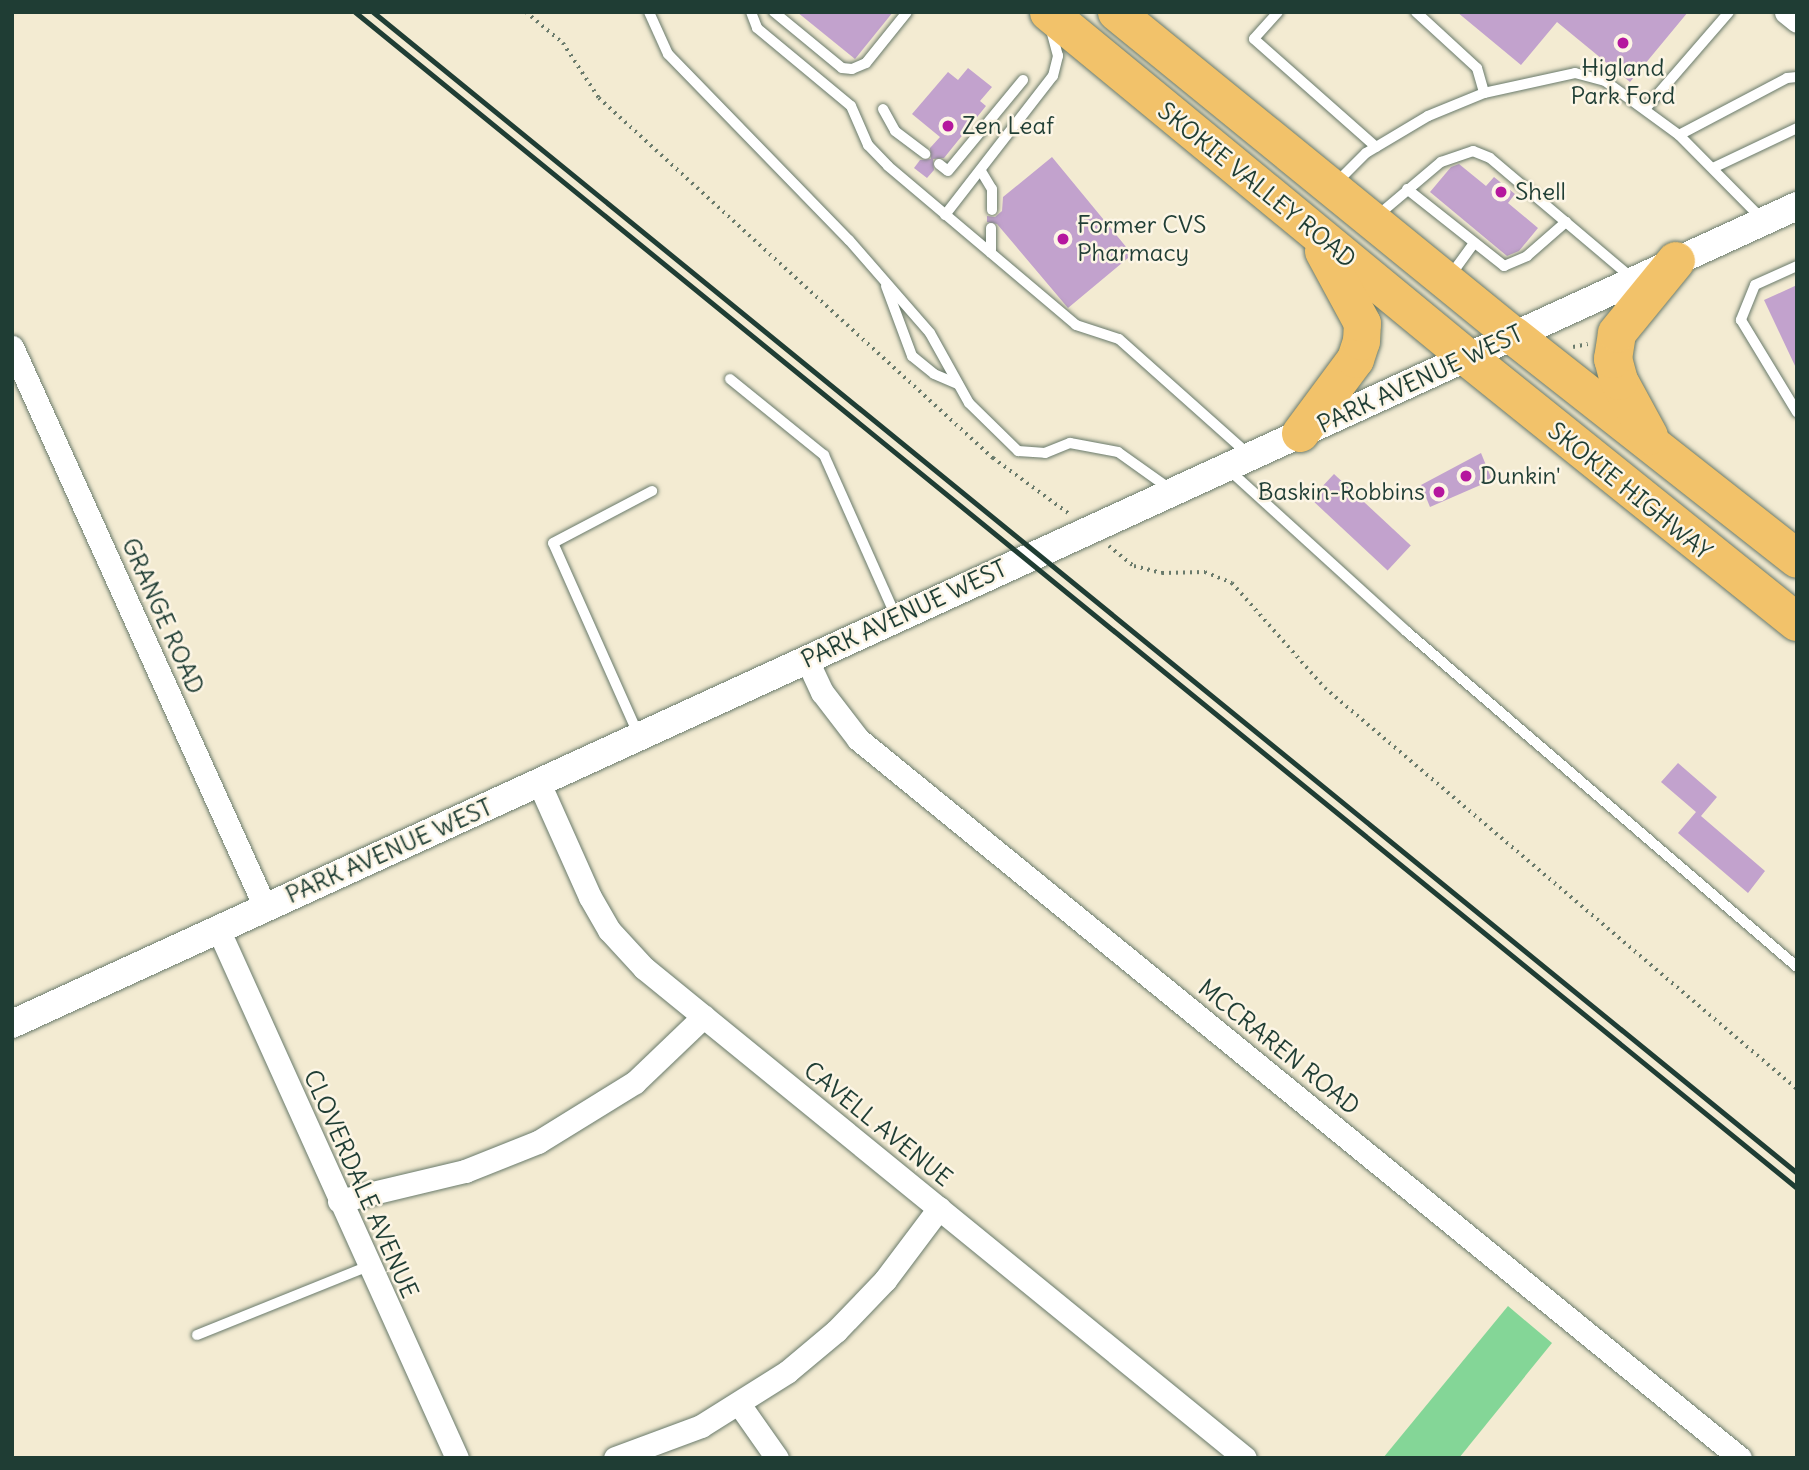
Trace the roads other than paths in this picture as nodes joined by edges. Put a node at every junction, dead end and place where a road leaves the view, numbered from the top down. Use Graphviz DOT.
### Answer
graph roads {
  1 [pos="751,12"];
  2 [pos="774,12"];
  3 [pos="908,12"];
  4 [pos="1048,12"];
  5 [pos="1116,12"];
  6 [pos="1278,12"];
  7 [pos="1416,12"];
  8 [pos="1786,12"];
  9 [pos="1727,13"];
  10 [pos="653,14"];
  11 [pos="1797,21"];
  12 [pos="1797,78"];
  13 [pos="1023,80"];
  14 [pos="1484,93"];
  15 [pos="883,109"];
  16 [pos="1645,109"];
  17 [pos="1797,128"];
  18 [pos="1679,135"];
  19 [pos="1376,147"];
  20 [pos="925,154"];
  21 [pos="939,164"];
  22 [pos="1715,167"];
  23 [pos="981,171"];
  24 [pos="1332,188"];
  25 [pos="1407,189"];
  26 [pos="992,210"];
  27 [pos="1795,210"];
  28 [pos="945,215"];
  29 [pos="1372,220"];
  30 [pos="1764,221"];
  31 [pos="1566,222"];
  32 [pos="991,229"];
  33 [pos="1310,229"];
  34 [pos="1474,244"];
  35 [pos="991,253"];
  36 [pos="1676,261"];
  37 [pos="1797,266"];
  38 [pos="884,280"];
  39 [pos="1634,280"];
  40 [pos="1447,281"];
  41 [pos="1514,336"];
  42 [pos="12,347"];
  43 [pos="1467,358"];
  44 [pos="730,379"];
  45 [pos="958,384"];
  46 [pos="1797,412"];
  47 [pos="1300,433"];
  48 [pos="1659,453"];
  49 [pos="1238,461"];
  50 [pos="652,491"];
  51 [pos="1172,491"];
  52 [pos="1797,559"];
  53 [pos="896,617"];
  54 [pos="1797,622"];
  55 [pos="806,658"];
  56 [pos="639,736"];
  57 [pos="539,783"];
  58 [pos="265,907"];
  59 [pos="219,931"];
  60 [pos="1797,967"];
  61 [pos="704,1016"];
  62 [pos="12,1024"];
  63 [pos="339,1201"];
  64 [pos="939,1208"];
  65 [pos="369,1266"];
  66 [pos="197,1335"];
  67 [pos="739,1405"];
  68 [pos="457,1458"];
  69 [pos="615,1458"];
  70 [pos="777,1458"];
  71 [pos="1245,1458"];
  72 [pos="1740,1458"];
  1 -- 28 [label="lane"];
  2 -- 3 [label="lane"];
  4 -- 23 [label="lane"];
  4 -- 33 [label="highway, SKOKIE VALLEY ROAD"];
  5 -- 24 [label="highway, SKOKIE VALLEY ROAD"];
  6 -- 19 [label="lane"];
  7 -- 14 [label="lane"];
  8 -- 11 [label="street"];
  9 -- 16 [label="lane"];
  10 -- 38 [label="lane"];
  12 -- 18 [label="lane"];
  13 -- 21 [label="lane"];
  14 -- 16 [label="lane"];
  14 -- 19 [label="lane"];
  15 -- 20 [label="lane"];
  16 -- 18 [label="lane"];
  17 -- 22 [label="lane"];
  18 -- 22 [label="lane"];
  19 -- 24 [label="lane"];
  22 -- 30 [label="lane"];
  23 -- 26 [label="lane"];
  23 -- 28 [label="lane"];
  24 -- 29 [label="highway, SKOKIE VALLEY ROAD"];
  25 -- 29 [label="lane"];
  25 -- 31 [label="lane"];
  25 -- 34 [label="lane"];
  27 -- 30 [label="street, PARK AVENUE WEST"];
  28 -- 35 [label="lane"];
  29 -- 40 [label="highway, SKOKIE VALLEY ROAD"];
  30 -- 36 [label="street, PARK AVENUE WEST"];
  31 -- 34 [label="lane"];
  31 -- 39 [label="lane"];
  32 -- 35 [label="lane"];
  33 -- 43 [label="highway, SKOKIE VALLEY ROAD"];
  33 -- 47 [label="highway"];
  34 -- 40 [label="lane"];
  35 -- 49 [label="lane"];
  36 -- 39 [label="street, PARK AVENUE WEST"];
  36 -- 48 [label="highway"];
  37 -- 46 [label="lane"];
  38 -- 45 [label="lane"];
  38 -- 45 [label="lane"];
  39 -- 41 [label="street, PARK AVENUE WEST"];
  40 -- 41 [label="highway, SKOKIE VALLEY ROAD"];
  41 -- 43 [label="street, PARK AVENUE WEST"];
  41 -- 48 [label="highway, SKOKIE HIGHWAY"];
  42 -- 58 [label="street, GRANGE ROAD"];
  43 -- 47 [label="street, PARK AVENUE WEST"];
  43 -- 54 [label="highway, SKOKIE HIGHWAY"];
  44 -- 53 [label="lane"];
  45 -- 51 [label="lane"];
  47 -- 49 [label="street, PARK AVENUE WEST"];
  48 -- 52 [label="highway, SKOKIE HIGHWAY"];
  49 -- 51 [label="street, PARK AVENUE WEST"];
  49 -- 60 [label="lane"];
  50 -- 56 [label="lane"];
  51 -- 53 [label="street, PARK AVENUE WEST"];
  53 -- 55 [label="street, PARK AVENUE WEST"];
  55 -- 56 [label="street, PARK AVENUE WEST"];
  55 -- 72 [label="street, MCCRAREN ROAD"];
  56 -- 57 [label="street, PARK AVENUE WEST"];
  57 -- 58 [label="street, PARK AVENUE WEST"];
  57 -- 61 [label="street, CAVELL AVENUE"];
  58 -- 59 [label="street, PARK AVENUE WEST"];
  59 -- 62 [label="street, PARK AVENUE WEST"];
  59 -- 63 [label="street, CLOVERDALE AVENUE"];
  61 -- 63 [label="street"];
  61 -- 64 [label="street, CAVELL AVENUE"];
  63 -- 65 [label="street, CLOVERDALE AVENUE"];
  64 -- 67 [label="street"];
  64 -- 71 [label="street, CAVELL AVENUE"];
  65 -- 66 [label="lane"];
  65 -- 68 [label="street, CLOVERDALE AVENUE"];
  67 -- 69 [label="street"];
  67 -- 70 [label="street"];
}
